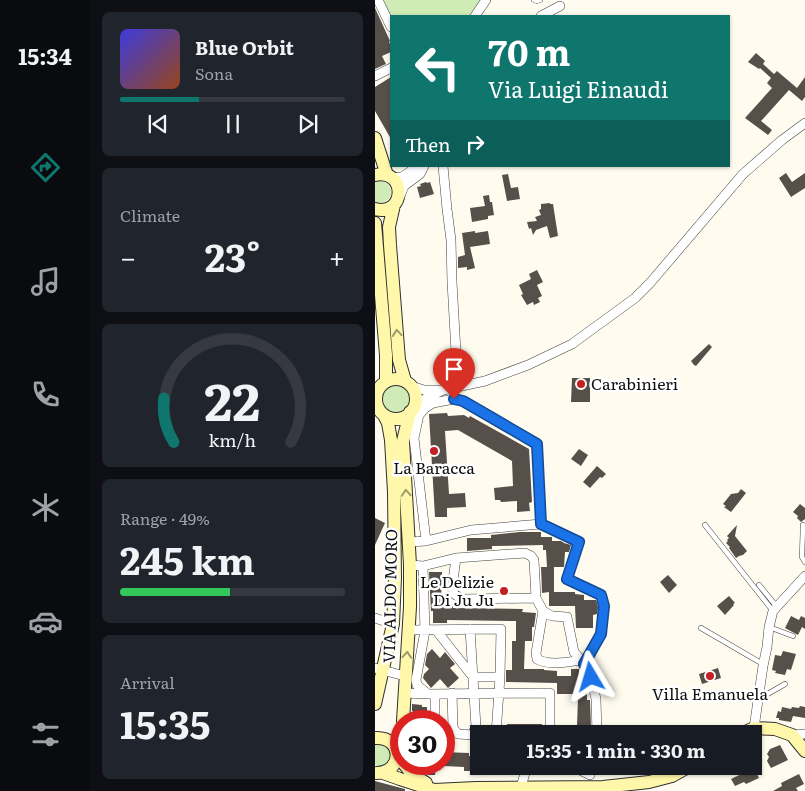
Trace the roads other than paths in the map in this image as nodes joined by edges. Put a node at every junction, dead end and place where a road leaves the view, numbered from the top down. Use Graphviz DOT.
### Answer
graph roads {
  1 [pos="378,0"];
  2 [pos="485,0"];
  3 [pos="534,0"];
  4 [pos="540,0"];
  5 [pos="561,6"];
  6 [pos="476,15"];
  7 [pos="543,15"];
  8 [pos="390,25"];
  9 [pos="390,68"];
  10 [pos="375,76"];
  11 [pos="805,123"];
  12 [pos="375,138"];
  13 [pos="417,167"];
  14 [pos="424,167"];
  15 [pos="443,167"];
  16 [pos="385,176"];
  17 [pos="396,203"];
  18 [pos="375,209"];
  19 [pos="375,223"];
  20 [pos="386,381"];
  21 [pos="408,383"];
  22 [pos="458,387"];
  23 [pos="443,390"];
  24 [pos="376,393"];
  25 [pos="413,408"];
  26 [pos="381,414"];
  27 [pos="404,466"];
  28 [pos="418,468"];
  29 [pos="541,524"];
  30 [pos="705,525"];
  31 [pos="803,525"];
  32 [pos="426,541"];
  33 [pos="409,542"];
  34 [pos="455,558"];
  35 [pos="805,562"];
  36 [pos="417,565"];
  37 [pos="805,576"];
  38 [pos="759,585"];
  39 [pos="536,598"];
  40 [pos="775,609"];
  41 [pos="543,611"];
  42 [pos="375,618"];
  43 [pos="393,624"];
  44 [pos="769,627"];
  45 [pos="701,628"];
  46 [pos="470,629"];
  47 [pos="409,630"];
  48 [pos="436,630"];
  49 [pos="425,631"];
  50 [pos="793,636"];
  51 [pos="583,662"];
  52 [pos="763,664"];
  53 [pos="379,669"];
  54 [pos="405,676"];
  55 [pos="473,677"];
  56 [pos="500,678"];
  57 [pos="785,684"];
  58 [pos="404,693"];
  59 [pos="453,693"];
  60 [pos="473,693"];
  61 [pos="499,693"];
  62 [pos="431,694"];
  63 [pos="758,699"];
  64 [pos="375,704"];
  65 [pos="403,710"];
  66 [pos="433,710"];
  67 [pos="497,725"];
  68 [pos="550,725"];
  69 [pos="597,725"];
  70 [pos="754,725"];
  71 [pos="762,729"];
  72 [pos="799,735"];
  73 [pos="375,738"];
  74 [pos="390,741"];
  75 [pos="805,751"];
  76 [pos="379,772"];
  77 [pos="413,775"];
  78 [pos="525,775"];
  79 [pos="674,775"];
  80 [pos="590,776"];
  81 [pos="650,786"];
  82 [pos="448,789"];
  83 [pos="521,789"];
  1 -- 8 [label="street"];
  2 -- 6 [label="street"];
  3 -- 4 [label="lane"];
  5 -- 7 [label="street"];
  9 -- 10 [label="street"];
  11 -- 22 [label="street"];
  12 -- 16 [label="main road"];
  13 -- 16 [label="street"];
  14 -- 17 [label="street"];
  15 -- 22 [label="street"];
  16 -- 17 [label="main road"];
  17 -- 18 [label="main road"];
  21 -- 17 [label="main road, one-way"];
  19 -- 20 [label="main road"];
  20 -- 21 [label="main road"];
  20 -- 24 [label="main road"];
  21 -- 23 [label="street"];
  21 -- 25 [label="main road"];
  22 -- 23 [label="street"];
  23 -- 25 [label="street"];
  24 -- 26 [label="main road"];
  25 -- 26 [label="main road"];
  25 -- 27 [label="main road, VIA ALDO MORO"];
  26 -- 43 [label="main road, VIA ALDO MORO"];
  27 -- 28 [label="street"];
  33 -- 27 [label="main road, VIA ALDO MORO, one-way"];
  28 -- 29 [label="street, VIA ALDO MORO"];
  28 -- 32 [label="street, VIA ALDO MORO"];
  29 -- 32 [label="street"];
  29 -- 51 [label="street"];
  30 -- 40 [label="lane"];
  31 -- 35 [label="lane"];
  32 -- 33 [label="street"];
  33 -- 36 [label="main road, VIA ALDO MORO"];
  34 -- 36 [label="street"];
  34 -- 39 [label="street"];
  34 -- 39 [label="street"];
  36 -- 47 [label="main road, VIA ALDO MORO"];
  36 -- 49 [label="street, VIA ALDO MORO"];
  37 -- 40 [label="street"];
  38 -- 40 [label="lane"];
  39 -- 41 [label="street"];
  40 -- 44 [label="street"];
  41 -- 51 [label="street"];
  41 -- 51 [label="street"];
  42 -- 43 [label="street"];
  43 -- 53 [label="main road, VIA ALDO MORO"];
  44 -- 50 [label="lane"];
  44 -- 52 [label="street"];
  45 -- 52 [label="lane"];
  46 -- 48 [label="street"];
  46 -- 55 [label="street"];
  46 -- 56 [label="street"];
  47 -- 49 [label="street"];
  54 -- 47 [label="main road, VIA ALDO MORO, one-way"];
  48 -- 49 [label="street"];
  48 -- 55 [label="street"];
  49 -- 62 [label="street, VIA ALDO MORO"];
  51 -- 69 [label="street"];
  52 -- 63 [label="street"];
  53 -- 54 [label="street"];
  53 -- 64 [label="main road, VIA ALDO MORO"];
  54 -- 58 [label="main road, VIA ALDO MORO"];
  55 -- 56 [label="street"];
  55 -- 60 [label="street"];
  56 -- 61 [label="street"];
  57 -- 63 [label="lane"];
  58 -- 62 [label="street"];
  58 -- 65 [label="main road, VIA ALDO MORO"];
  59 -- 60 [label="street"];
  59 -- 60 [label="street"];
  59 -- 62 [label="street"];
  60 -- 61 [label="street"];
  61 -- 67 [label="street"];
  61 -- 68 [label="street"];
  62 -- 66 [label="street"];
  63 -- 70 [label="street"];
  71 -- 72 [label="main road"];
  72 -- 75 [label="main road"];
  73 -- 74 [label="main road"];
  76 -- 82 [label="main road"];
  77 -- 82 [label="main road"];
  78 -- 83 [label="street"];
  79 -- 81 [label="main road"];
  80 -- 81 [label="main road"];
  80 -- 83 [label="main road"];
  82 -- 83 [label="main road"];
}
